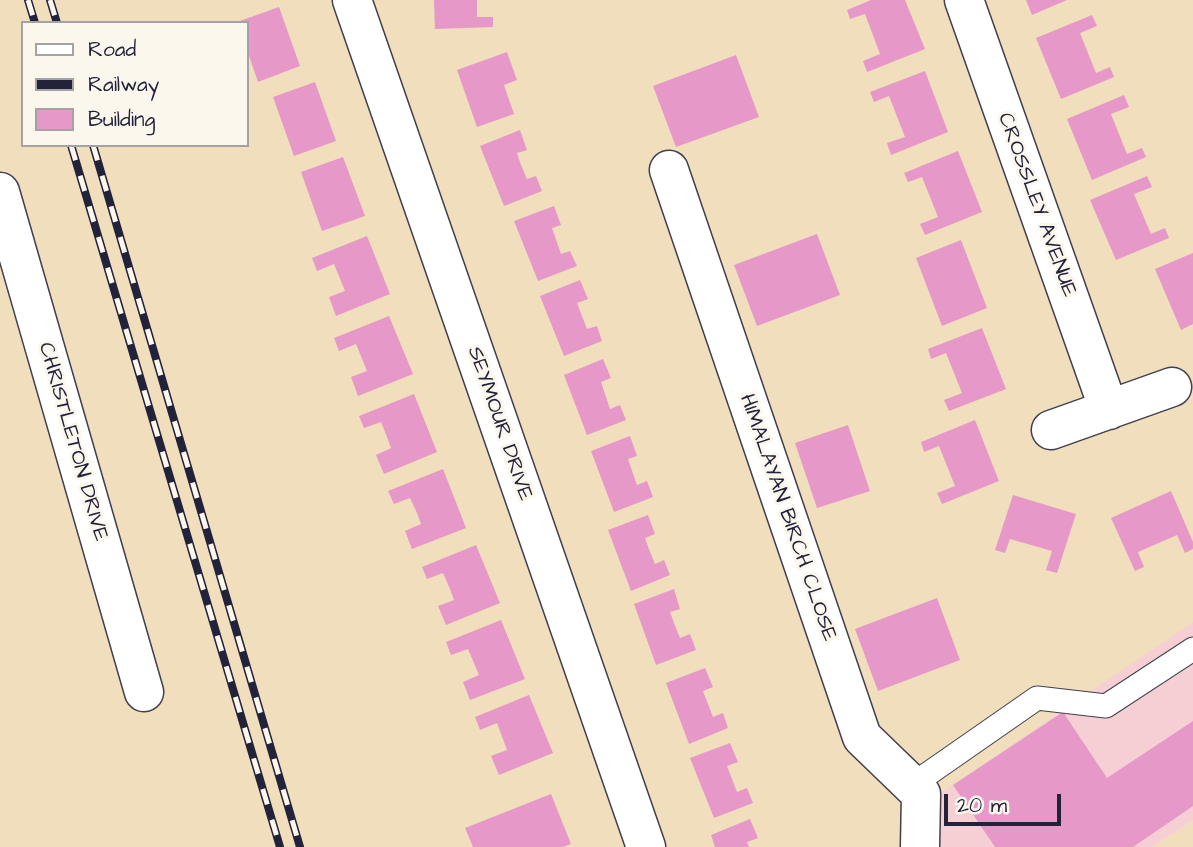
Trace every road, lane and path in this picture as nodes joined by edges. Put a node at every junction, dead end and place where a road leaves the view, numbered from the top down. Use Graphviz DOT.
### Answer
graph roads {
  1 [pos="352,0"];
  2 [pos="964,0"];
  3 [pos="669,170"];
  4 [pos="0,192"];
  5 [pos="1172,387"];
  6 [pos="1109,410"];
  7 [pos="1051,430"];
  8 [pos="1193,649"];
  9 [pos="144,692"];
  10 [pos="912,785"];
  11 [pos="646,847"];
  12 [pos="920,847"];
  1 -- 11 [label="street, SEYMOUR DRIVE"];
  2 -- 6 [label="street, CROSSLEY AVENUE"];
  3 -- 10 [label="street, HIMALAYAN BIRCH CLOSE"];
  4 -- 9 [label="street, CHRISTLETON DRIVE"];
  5 -- 6 [label="street"];
  6 -- 7 [label="street"];
  8 -- 10 [label="lane"];
  10 -- 12 [label="street"];
}
